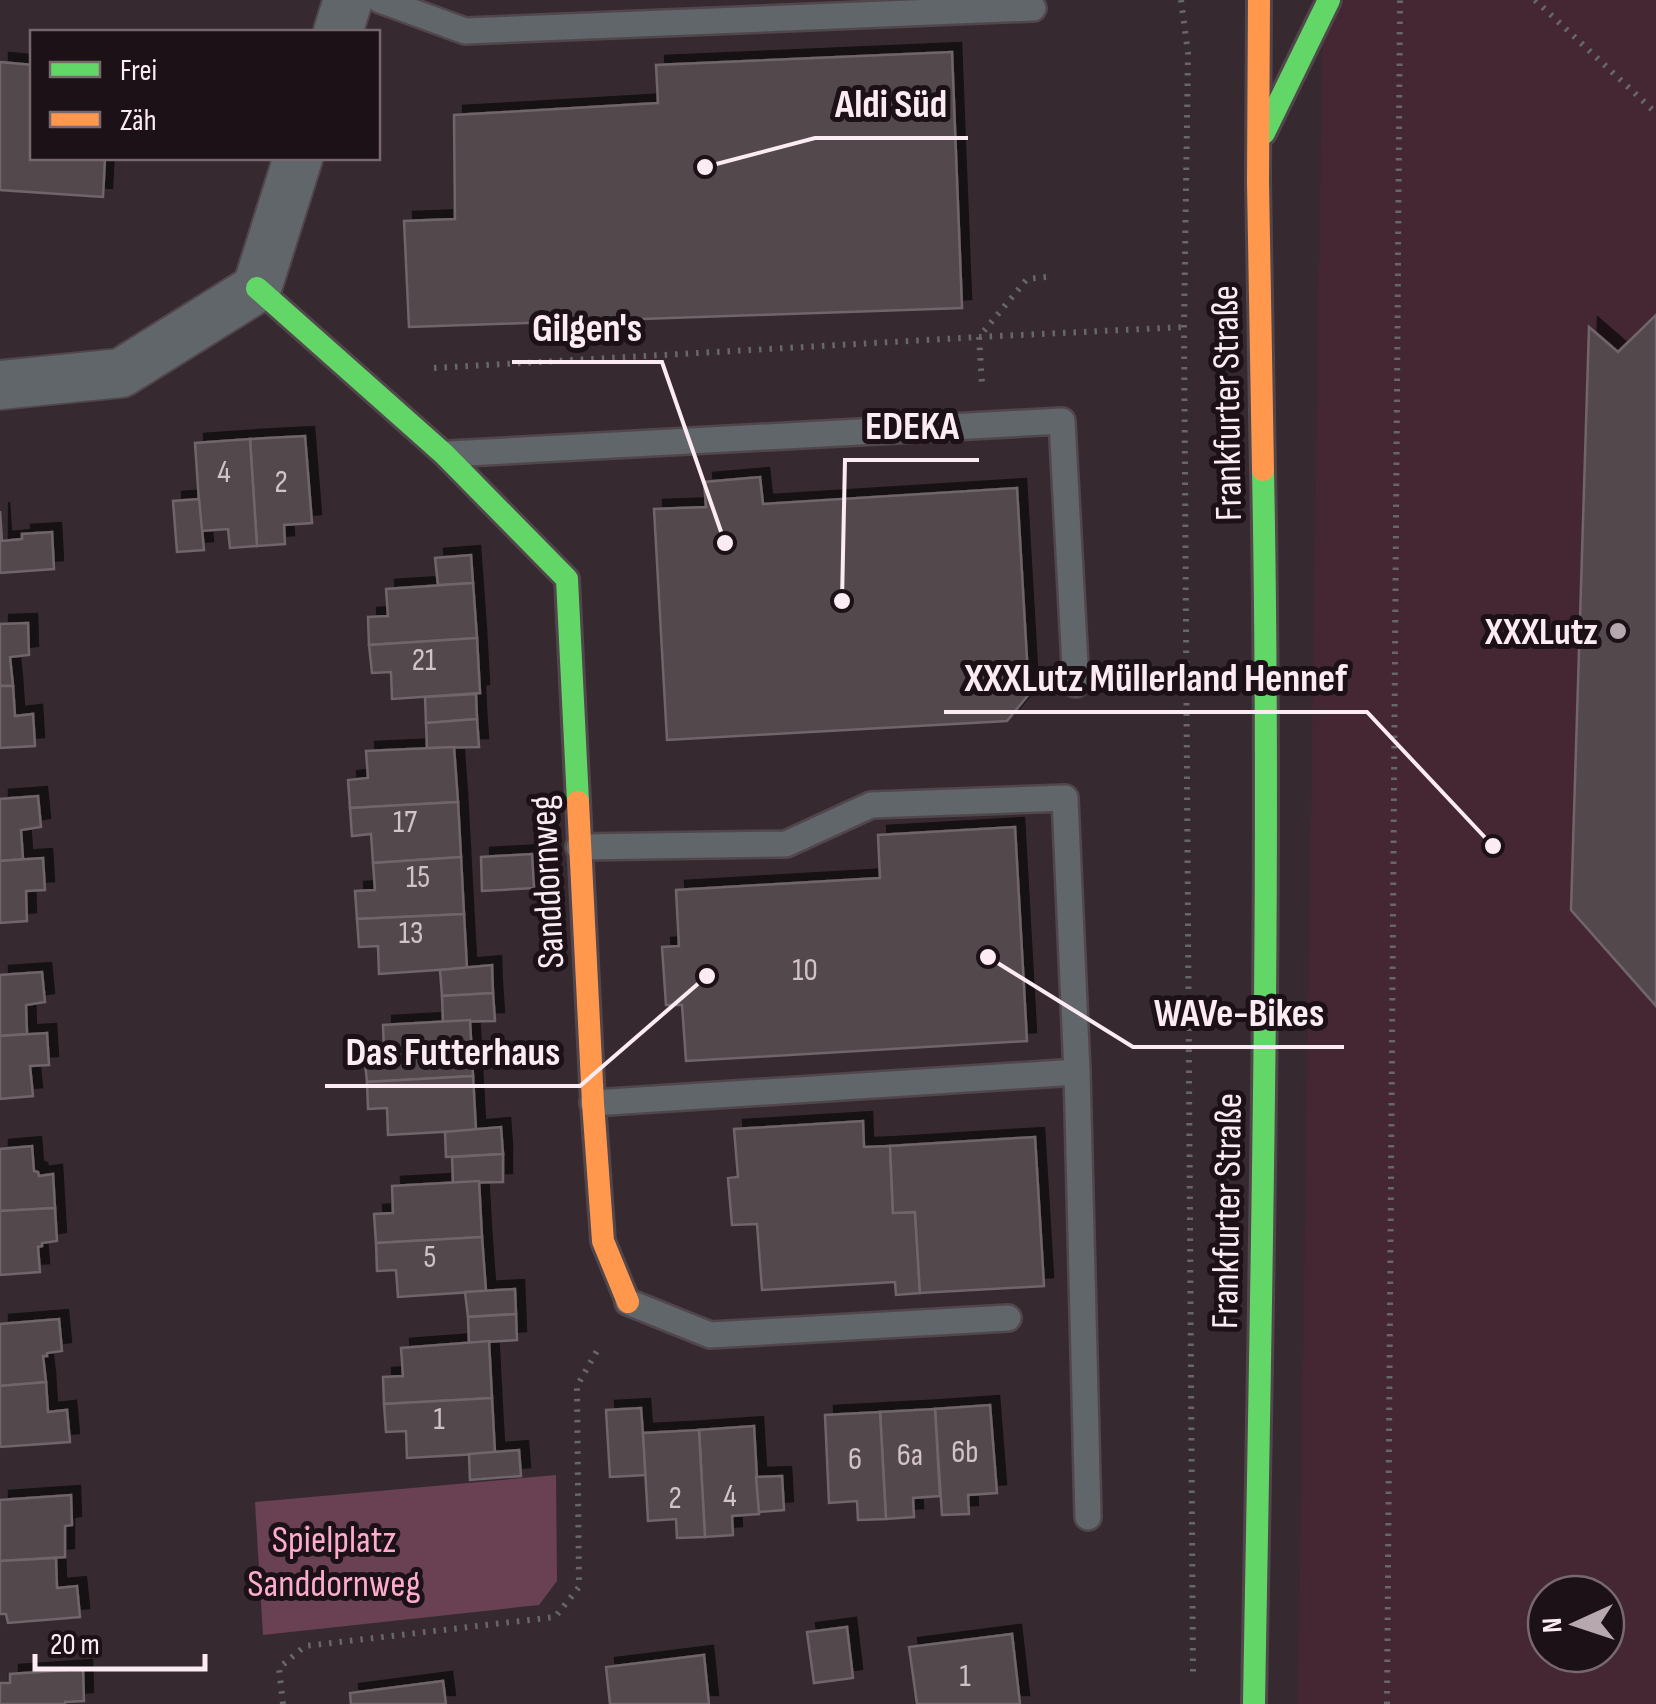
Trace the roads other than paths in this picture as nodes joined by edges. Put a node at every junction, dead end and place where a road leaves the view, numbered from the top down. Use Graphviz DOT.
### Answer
graph roads {
  1 [pos="348,0"];
  2 [pos="380,0"];
  3 [pos="1259,0"];
  4 [pos="1329,0"];
  5 [pos="1033,8"];
  6 [pos="339,30"];
  7 [pos="1235,52"];
  8 [pos="1256,149"];
  9 [pos="297,160"];
  10 [pos="257,288"];
  11 [pos="0,385"];
  12 [pos="444,454"];
  13 [pos="1076,684"];
  14 [pos="579,847"];
  15 [pos="1078,1072"];
  16 [pos="593,1103"];
  17 [pos="628,1302"];
  18 [pos="1008,1318"];
  19 [pos="1088,1518"];
  20 [pos="1254,1704"];
  1 -- 6 [label="street"];
  2 -- 5 [label="lane"];
  3 -- 8 [label="main road, Frankfurter Straße"];
  4 -- 8 [label="main road"];
  7 -- 8 [label="main road"];
  8 -- 20 [label="main road, Frankfurter Straße"];
  9 -- 10 [label="street"];
  10 -- 11 [label="street"];
  10 -- 12 [label="main road, Sanddornweg"];
  12 -- 13 [label="lane"];
  12 -- 14 [label="main road, Sanddornweg"];
  14 -- 15 [label="lane"];
  14 -- 16 [label="main road, Sanddornweg"];
  15 -- 16 [label="lane"];
  15 -- 19 [label="lane"];
  16 -- 17 [label="main road, Sanddornweg"];
  17 -- 18 [label="lane"];
}
